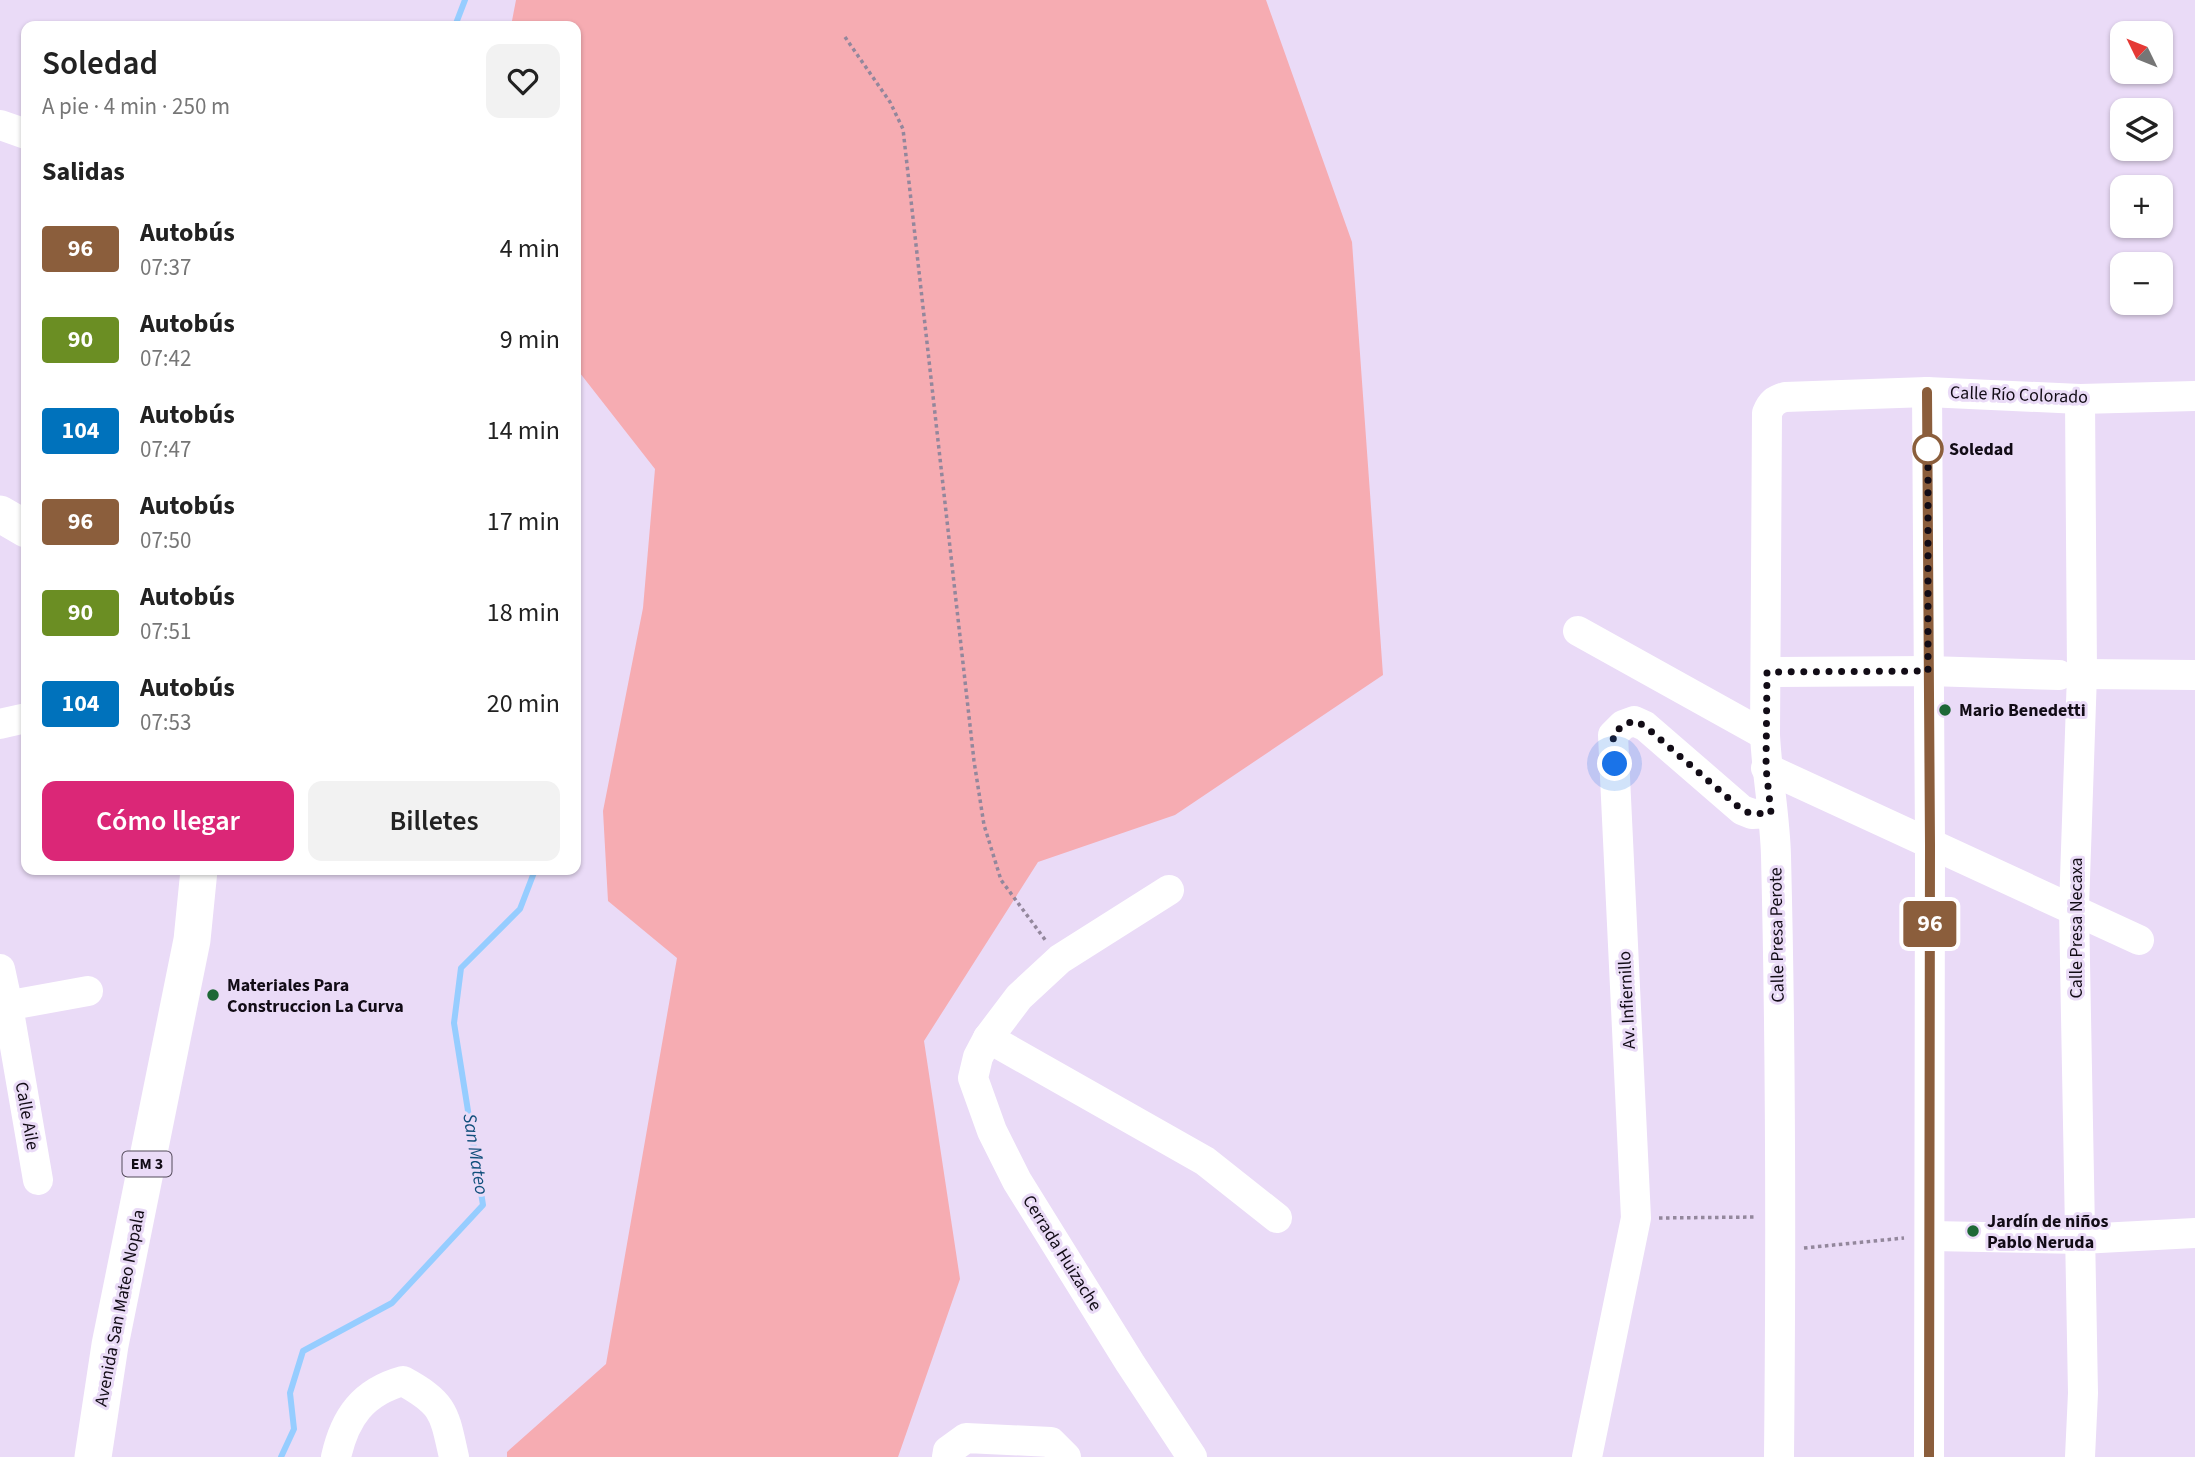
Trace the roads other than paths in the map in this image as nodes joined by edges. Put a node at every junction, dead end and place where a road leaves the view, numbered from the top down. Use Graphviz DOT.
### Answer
graph roads {
  1 [pos="0,125"];
  2 [pos="21,132"];
  3 [pos="1927,392"];
  4 [pos="2195,396"];
  5 [pos="2080,399"];
  6 [pos="1767,413"];
  7 [pos="0,514"];
  8 [pos="21,526"];
  9 [pos="1578,631"];
  10 [pos="1928,671"];
  11 [pos="1767,672"];
  12 [pos="2071,674"];
  13 [pos="2195,676"];
  14 [pos="21,720"];
  15 [pos="0,724"];
  16 [pos="1765,735"];
  17 [pos="1766,768"];
  18 [pos="1771,813"];
  19 [pos="1930,845"];
  20 [pos="198,875"];
  21 [pos="1169,890"];
  22 [pos="2074,908"];
  23 [pos="2138,940"];
  24 [pos="0,969"];
  25 [pos="88,991"];
  26 [pos="4,1007"];
  27 [pos="988,1038"];
  28 [pos="38,1180"];
  29 [pos="1278,1217"];
  30 [pos="2195,1233"];
  31 [pos="1931,1236"];
  32 [pos="2081,1239"];
  33 [pos="93,1457"];
  34 [pos="336,1457"];
  35 [pos="454,1457"];
  36 [pos="947,1457"];
  37 [pos="1066,1457"];
  38 [pos="1192,1457"];
  39 [pos="1587,1457"];
  40 [pos="1779,1457"];
  41 [pos="1929,1457"];
  42 [pos="2080,1457"];
  1 -- 2 [label="street"];
  3 -- 5 [label="street, Calle Río Colorado"];
  3 -- 6 [label="street, Calle Río Colorado"];
  3 -- 10 [label="street"];
  4 -- 5 [label="street, Calle Río Colorado"];
  5 -- 12 [label="street, Calle Presa Necaxa"];
  6 -- 11 [label="street, Calle Presa Perote"];
  7 -- 8 [label="main road"];
  9 -- 16 [label="street"];
  10 -- 11 [label="street"];
  10 -- 12 [label="street"];
  10 -- 19 [label="street"];
  11 -- 16 [label="street, Calle Presa Perote"];
  12 -- 13 [label="street"];
  12 -- 22 [label="street, Calle Presa Necaxa"];
  14 -- 15 [label="street"];
  16 -- 17 [label="street, Calle Presa Perote"];
  17 -- 18 [label="street, Calle Presa Perote"];
  17 -- 19 [label="street"];
  18 -- 39 [label="street, Av. Infiernillo"];
  18 -- 40 [label="street, Calle Presa Perote"];
  19 -- 22 [label="street"];
  19 -- 31 [label="street"];
  20 -- 33 [label="main road, Avenida San Mateo Nopala / EM 3"];
  21 -- 27 [label="street, Cerrada Huizache"];
  22 -- 23 [label="street"];
  22 -- 32 [label="street, Calle Presa Necaxa"];
  24 -- 26 [label="street, Calle Aile"];
  25 -- 26 [label="street"];
  26 -- 28 [label="street, Calle Aile"];
  27 -- 29 [label="street"];
  27 -- 38 [label="street, Cerrada Huizache"];
  30 -- 32 [label="street"];
  31 -- 32 [label="street"];
  31 -- 41 [label="street"];
  32 -- 42 [label="street, Calle Presa Necaxa"];
  34 -- 35 [label="street"];
  36 -- 37 [label="street"];
}
